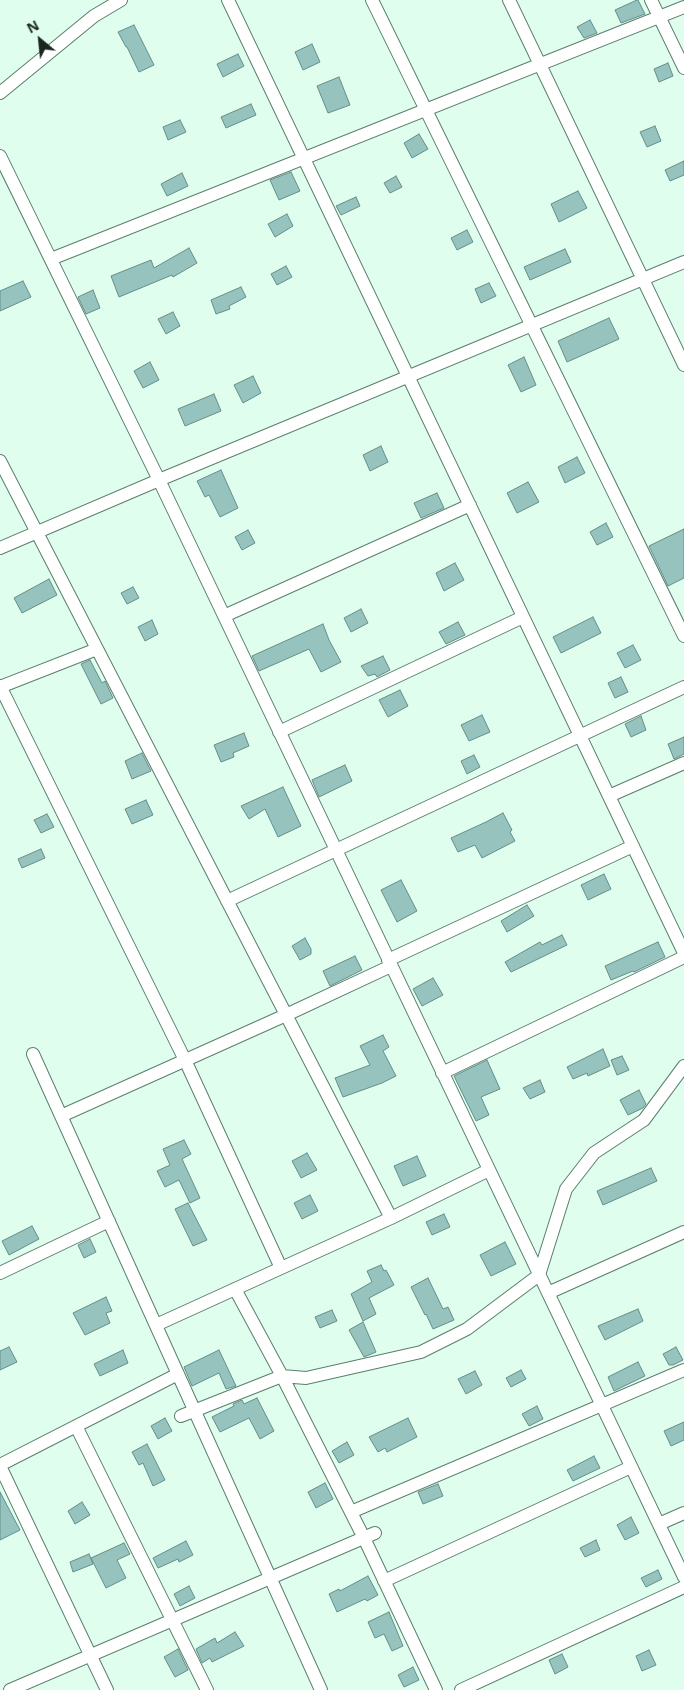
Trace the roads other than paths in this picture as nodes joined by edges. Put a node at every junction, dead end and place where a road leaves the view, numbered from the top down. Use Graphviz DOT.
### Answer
graph roads {
  1 [pos="121,0"];
  2 [pos="228,0"];
  3 [pos="372,0"];
  4 [pos="509,0"];
  5 [pos="651,0"];
  6 [pos="684,6"];
  7 [pos="658,17"];
  8 [pos="540,64"];
  9 [pos="684,68"];
  10 [pos="0,94"];
  11 [pos="426,110"];
  12 [pos="0,156"];
  13 [pos="304,158"];
  14 [pos="50,259"];
  15 [pos="684,262"];
  16 [pos="643,280"];
  17 [pos="532,326"];
  18 [pos="684,365"];
  19 [pos="409,377"];
  20 [pos="0,461"];
  21 [pos="159,480"];
  22 [pos="470,505"];
  23 [pos="37,533"];
  24 [pos="0,548"];
  25 [pos="224,616"];
  26 [pos="523,617"];
  27 [pos="684,636"];
  28 [pos="97,649"];
  29 [pos="0,686"];
  30 [pos="684,687"];
  31 [pos="280,732"];
  32 [pos="580,736"];
  33 [pos="684,763"];
  34 [pos="609,796"];
  35 [pos="633,846"];
  36 [pos="336,850"];
  37 [pos="227,901"];
  38 [pos="684,953"];
  39 [pos="684,957"];
  40 [pos="390,963"];
  41 [pos="286,1015"];
  42 [pos="33,1054"];
  43 [pos="185,1060"];
  44 [pos="684,1066"];
  45 [pos="442,1073"];
  46 [pos="61,1116"];
  47 [pos="489,1170"];
  48 [pos="391,1218"];
  49 [pos="109,1221"];
  50 [pos="684,1232"];
  51 [pos="280,1268"];
  52 [pos="0,1274"];
  53 [pos="539,1275"];
  54 [pos="235,1289"];
  55 [pos="548,1293"];
  56 [pos="156,1325"];
  57 [pos="684,1370"];
  58 [pos="178,1374"];
  59 [pos="282,1376"];
  60 [pos="602,1406"];
  61 [pos="195,1410"];
  62 [pos="181,1416"];
  63 [pos="76,1426"];
  64 [pos="0,1465"];
  65 [pos="631,1467"];
  66 [pos="351,1512"];
  67 [pos="684,1513"];
  68 [pos="659,1524"];
  69 [pos="370,1536"];
  70 [pos="684,1577"];
  71 [pos="271,1578"];
  72 [pos="384,1581"];
  73 [pos="684,1587"];
  74 [pos="172,1621"];
  75 [pos="91,1656"];
  76 [pos="10,1690"];
  77 [pos="107,1690"];
  78 [pos="207,1690"];
  79 [pos="321,1690"];
  80 [pos="436,1690"];
  81 [pos="461,1690"];
  1 -- 10 [label="street"];
  2 -- 13 [label="street"];
  3 -- 11 [label="street"];
  4 -- 8 [label="street"];
  5 -- 7 [label="street"];
  6 -- 7 [label="street"];
  7 -- 8 [label="street"];
  7 -- 9 [label="street"];
  8 -- 11 [label="street"];
  8 -- 16 [label="street"];
  11 -- 13 [label="street"];
  11 -- 17 [label="street"];
  12 -- 14 [label="street"];
  13 -- 14 [label="street"];
  13 -- 19 [label="street"];
  14 -- 21 [label="street"];
  15 -- 16 [label="street"];
  16 -- 17 [label="street"];
  16 -- 18 [label="street"];
  17 -- 19 [label="street"];
  17 -- 27 [label="street"];
  19 -- 21 [label="street"];
  19 -- 22 [label="street"];
  20 -- 23 [label="street"];
  21 -- 23 [label="street"];
  21 -- 25 [label="street"];
  22 -- 25 [label="street"];
  22 -- 26 [label="street"];
  23 -- 24 [label="street"];
  23 -- 28 [label="street"];
  25 -- 31 [label="street"];
  26 -- 31 [label="street"];
  26 -- 32 [label="street"];
  28 -- 29 [label="street"];
  28 -- 37 [label="street"];
  29 -- 43 [label="street"];
  30 -- 32 [label="street"];
  31 -- 36 [label="street"];
  32 -- 34 [label="street"];
  32 -- 36 [label="street"];
  33 -- 34 [label="street"];
  34 -- 35 [label="street"];
  35 -- 38 [label="street"];
  35 -- 40 [label="street"];
  36 -- 37 [label="street"];
  36 -- 40 [label="street"];
  37 -- 41 [label="street"];
  39 -- 45 [label="street"];
  40 -- 41 [label="street"];
  40 -- 45 [label="street"];
  41 -- 43 [label="street"];
  41 -- 48 [label="street"];
  42 -- 46 [label="street"];
  43 -- 46 [label="street"];
  43 -- 51 [label="street"];
  44 -- 53 [label="street"];
  45 -- 47 [label="street"];
  46 -- 49 [label="street"];
  47 -- 48 [label="street"];
  47 -- 53 [label="street"];
  48 -- 51 [label="street"];
  49 -- 52 [label="street"];
  49 -- 56 [label="street"];
  50 -- 55 [label="street"];
  51 -- 54 [label="street"];
  53 -- 55 [label="street"];
  53 -- 59 [label="street"];
  54 -- 56 [label="street"];
  54 -- 59 [label="street"];
  55 -- 60 [label="street"];
  56 -- 58 [label="street"];
  57 -- 60 [label="street"];
  58 -- 61 [label="street"];
  58 -- 63 [label="street"];
  59 -- 61 [label="street"];
  59 -- 66 [label="street"];
  60 -- 65 [label="street"];
  60 -- 66 [label="street"];
  61 -- 62 [label="street"];
  61 -- 71 [label="street"];
  63 -- 64 [label="street"];
  63 -- 74 [label="street"];
  64 -- 75 [label="street"];
  65 -- 68 [label="street"];
  65 -- 72 [label="street"];
  66 -- 69 [label="street"];
  67 -- 68 [label="street"];
  68 -- 70 [label="street"];
  69 -- 71 [label="street"];
  69 -- 72 [label="street"];
  71 -- 74 [label="street"];
  71 -- 79 [label="street"];
  72 -- 80 [label="street"];
  73 -- 81 [label="street"];
  74 -- 75 [label="street"];
  74 -- 78 [label="street"];
  75 -- 76 [label="street"];
  75 -- 77 [label="street"];
}
